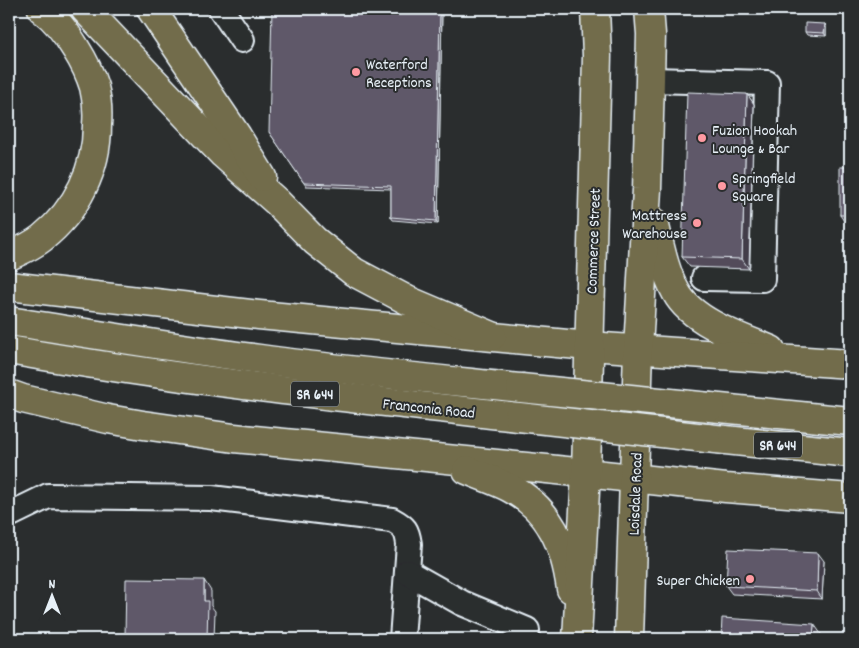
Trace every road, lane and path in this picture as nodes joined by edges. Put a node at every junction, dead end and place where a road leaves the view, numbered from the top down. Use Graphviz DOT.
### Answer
graph roads {
  1 [pos="42,9"];
  2 [pos="85,9"];
  3 [pos="151,9"];
  4 [pos="221,9"];
  5 [pos="594,9"];
  6 [pos="649,9"];
  7 [pos="242,40"];
  8 [pos="650,80"];
  9 [pos="647,188"];
  10 [pos="277,202"];
  11 [pos="9,256"];
  12 [pos="704,278"];
  13 [pos="9,286"];
  14 [pos="9,321"];
  15 [pos="492,336"];
  16 [pos="589,346"];
  17 [pos="638,349"];
  18 [pos="9,350"];
  19 [pos="795,360"];
  20 [pos="850,364"];
  21 [pos="9,394"];
  22 [pos="850,420"];
  23 [pos="850,453"];
  24 [pos="438,458"];
  25 [pos="586,473"];
  26 [pos="634,478"];
  27 [pos="850,498"];
  28 [pos="9,515"];
  29 [pos="407,572"];
  30 [pos="402,639"];
  31 [pos="526,639"];
  32 [pos="576,639"];
  33 [pos="629,639"];
  1 -- 11 [label="main road"];
  2 -- 10 [label="main road"];
  3 -- 10 [label="main road"];
  4 -- 7 [label="lane"];
  5 -- 16 [label="main road, Commerce Street"];
  6 -- 8 [label="main road"];
  8 -- 9 [label="main road"];
  8 -- 12 [label="lane"];
  9 -- 17 [label="main road"];
  9 -- 19 [label="main road"];
  10 -- 15 [label="main road"];
  13 -- 15 [label="main road"];
  14 -- 22 [label="main road, Franconia Road / SR 644, bridge"];
  15 -- 16 [label="main road"];
  16 -- 17 [label="main road"];
  16 -- 25 [label="main road, Commerce Street"];
  17 -- 19 [label="main road"];
  17 -- 26 [label="main road, Loisdale Road"];
  18 -- 23 [label="main road, Franconia Road / SR 644, bridge"];
  19 -- 20 [label="main road"];
  21 -- 24 [label="main road"];
  24 -- 25 [label="main road"];
  24 -- 32 [label="main road"];
  25 -- 26 [label="main road"];
  25 -- 32 [label="main road"];
  26 -- 27 [label="main road"];
  26 -- 33 [label="main road, Loisdale Road"];
  28 -- 29 [label="lane"];
  29 -- 30 [label="lane"];
  29 -- 31 [label="lane"];
}
